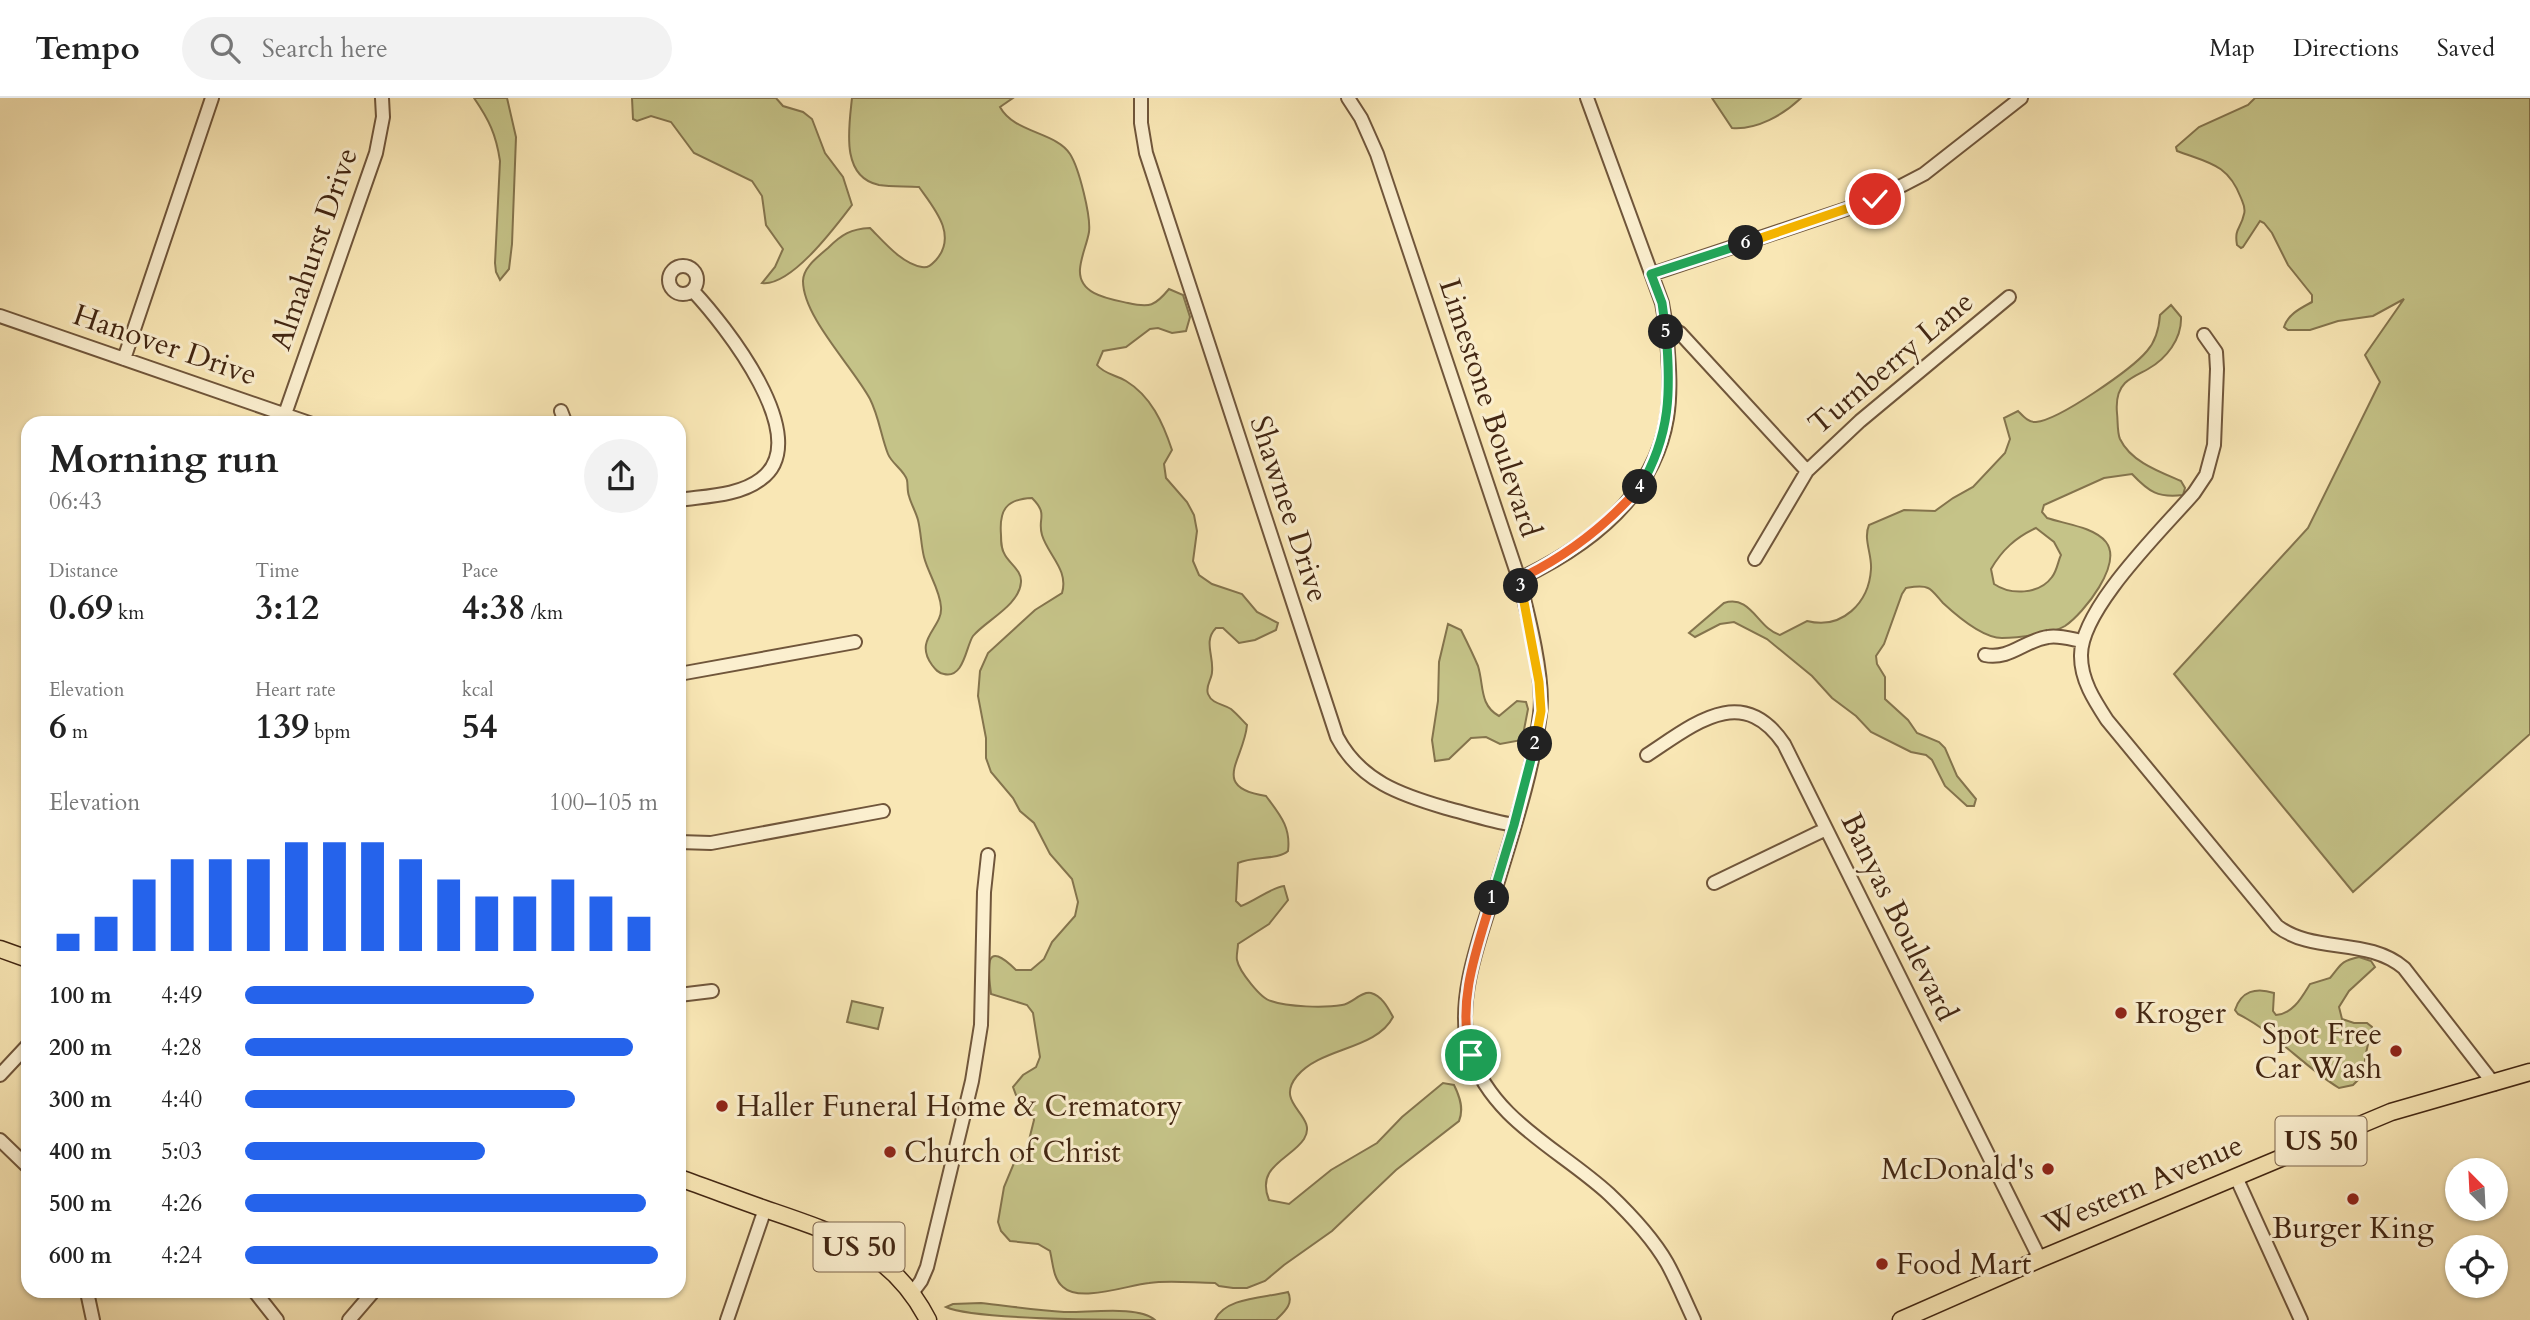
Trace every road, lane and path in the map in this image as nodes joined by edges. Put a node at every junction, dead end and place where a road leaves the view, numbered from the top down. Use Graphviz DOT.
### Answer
graph roads {
  1 [pos="212,98"];
  2 [pos="382,98"];
  3 [pos="1141,98"];
  4 [pos="1348,98"];
  5 [pos="1587,98"];
  6 [pos="2021,98"];
  7 [pos="1651,274"];
  8 [pos="693,290"];
  9 [pos="2009,297"];
  10 [pos="0,316"];
  11 [pos="1666,326"];
  12 [pos="2204,335"];
  13 [pos="124,359"];
  14 [pos="285,414"];
  15 [pos="290,416"];
  16 [pos="1807,471"];
  17 [pos="686,499"];
  18 [pos="1755,559"];
  19 [pos="1519,579"];
  20 [pos="2082,641"];
  21 [pos="855,642"];
  22 [pos="1985,655"];
  23 [pos="686,673"];
  24 [pos="1647,755"];
  25 [pos="883,811"];
  26 [pos="1514,825"];
  27 [pos="1826,829"];
  28 [pos="686,842"];
  29 [pos="988,855"];
  30 [pos="1714,883"];
  31 [pos="0,949"];
  32 [pos="21,956"];
  33 [pos="712,991"];
  34 [pos="686,994"];
  35 [pos="21,1052"];
  36 [pos="2530,1072"];
  37 [pos="0,1075"];
  38 [pos="2494,1084"];
  39 [pos="0,1140"];
  40 [pos="21,1160"];
  41 [pos="2236,1177"];
  42 [pos="686,1181"];
  43 [pos="765,1209"];
  44 [pos="2040,1259"];
  45 [pos="912,1293"];
  46 [pos="88,1298"];
  47 [pos="260,1298"];
  48 [pos="368,1298"];
  49 [pos="93,1320"];
  50 [pos="277,1320"];
  51 [pos="349,1320"];
  52 [pos="727,1320"];
  53 [pos="928,1320"];
  54 [pos="1694,1320"];
  55 [pos="1901,1320"];
  56 [pos="2301,1320"];
  1 -- 13 [label="street"];
  2 -- 14 [label="street, Almahurst Drive"];
  3 -- 26 [label="street, Shawnee Drive"];
  4 -- 19 [label="street, Limestone Boulevard"];
  5 -- 7 [label="street"];
  6 -- 7 [label="street"];
  7 -- 11 [label="street"];
  8 -- 17 [label="street"];
  9 -- 16 [label="street, Turnberry Lane"];
  10 -- 13 [label="street, Hanover Drive"];
  11 -- 16 [label="street"];
  11 -- 19 [label="street"];
  12 -- 20 [label="street"];
  13 -- 14 [label="street, Hanover Drive"];
  14 -- 15 [label="street, Hanover Drive"];
  16 -- 18 [label="street, Turnberry Lane"];
  19 -- 26 [label="street, Limestone Boulevard"];
  20 -- 22 [label="street"];
  20 -- 38 [label="street"];
  21 -- 23 [label="street"];
  24 -- 27 [label="street, Banyas Boulevard"];
  25 -- 28 [label="street"];
  26 -- 54 [label="street, Limestone Boulevard"];
  27 -- 30 [label="street"];
  27 -- 44 [label="street, Banyas Boulevard"];
  29 -- 45 [label="street"];
  31 -- 32 [label="main road"];
  33 -- 34 [label="street"];
  35 -- 37 [label="street"];
  36 -- 38 [label="main road, Western Avenue / US 50"];
  38 -- 41 [label="main road, Western Avenue / US 50"];
  39 -- 40 [label="street"];
  41 -- 44 [label="main road, Western Avenue / US 50"];
  41 -- 56 [label="street"];
  42 -- 43 [label="main road, US 50"];
  43 -- 45 [label="main road, US 50"];
  43 -- 52 [label="street"];
  44 -- 55 [label="main road, Western Avenue / US 50"];
  45 -- 53 [label="main road, US 50"];
  46 -- 49 [label="street"];
  47 -- 50 [label="street"];
  48 -- 51 [label="street"];
}
